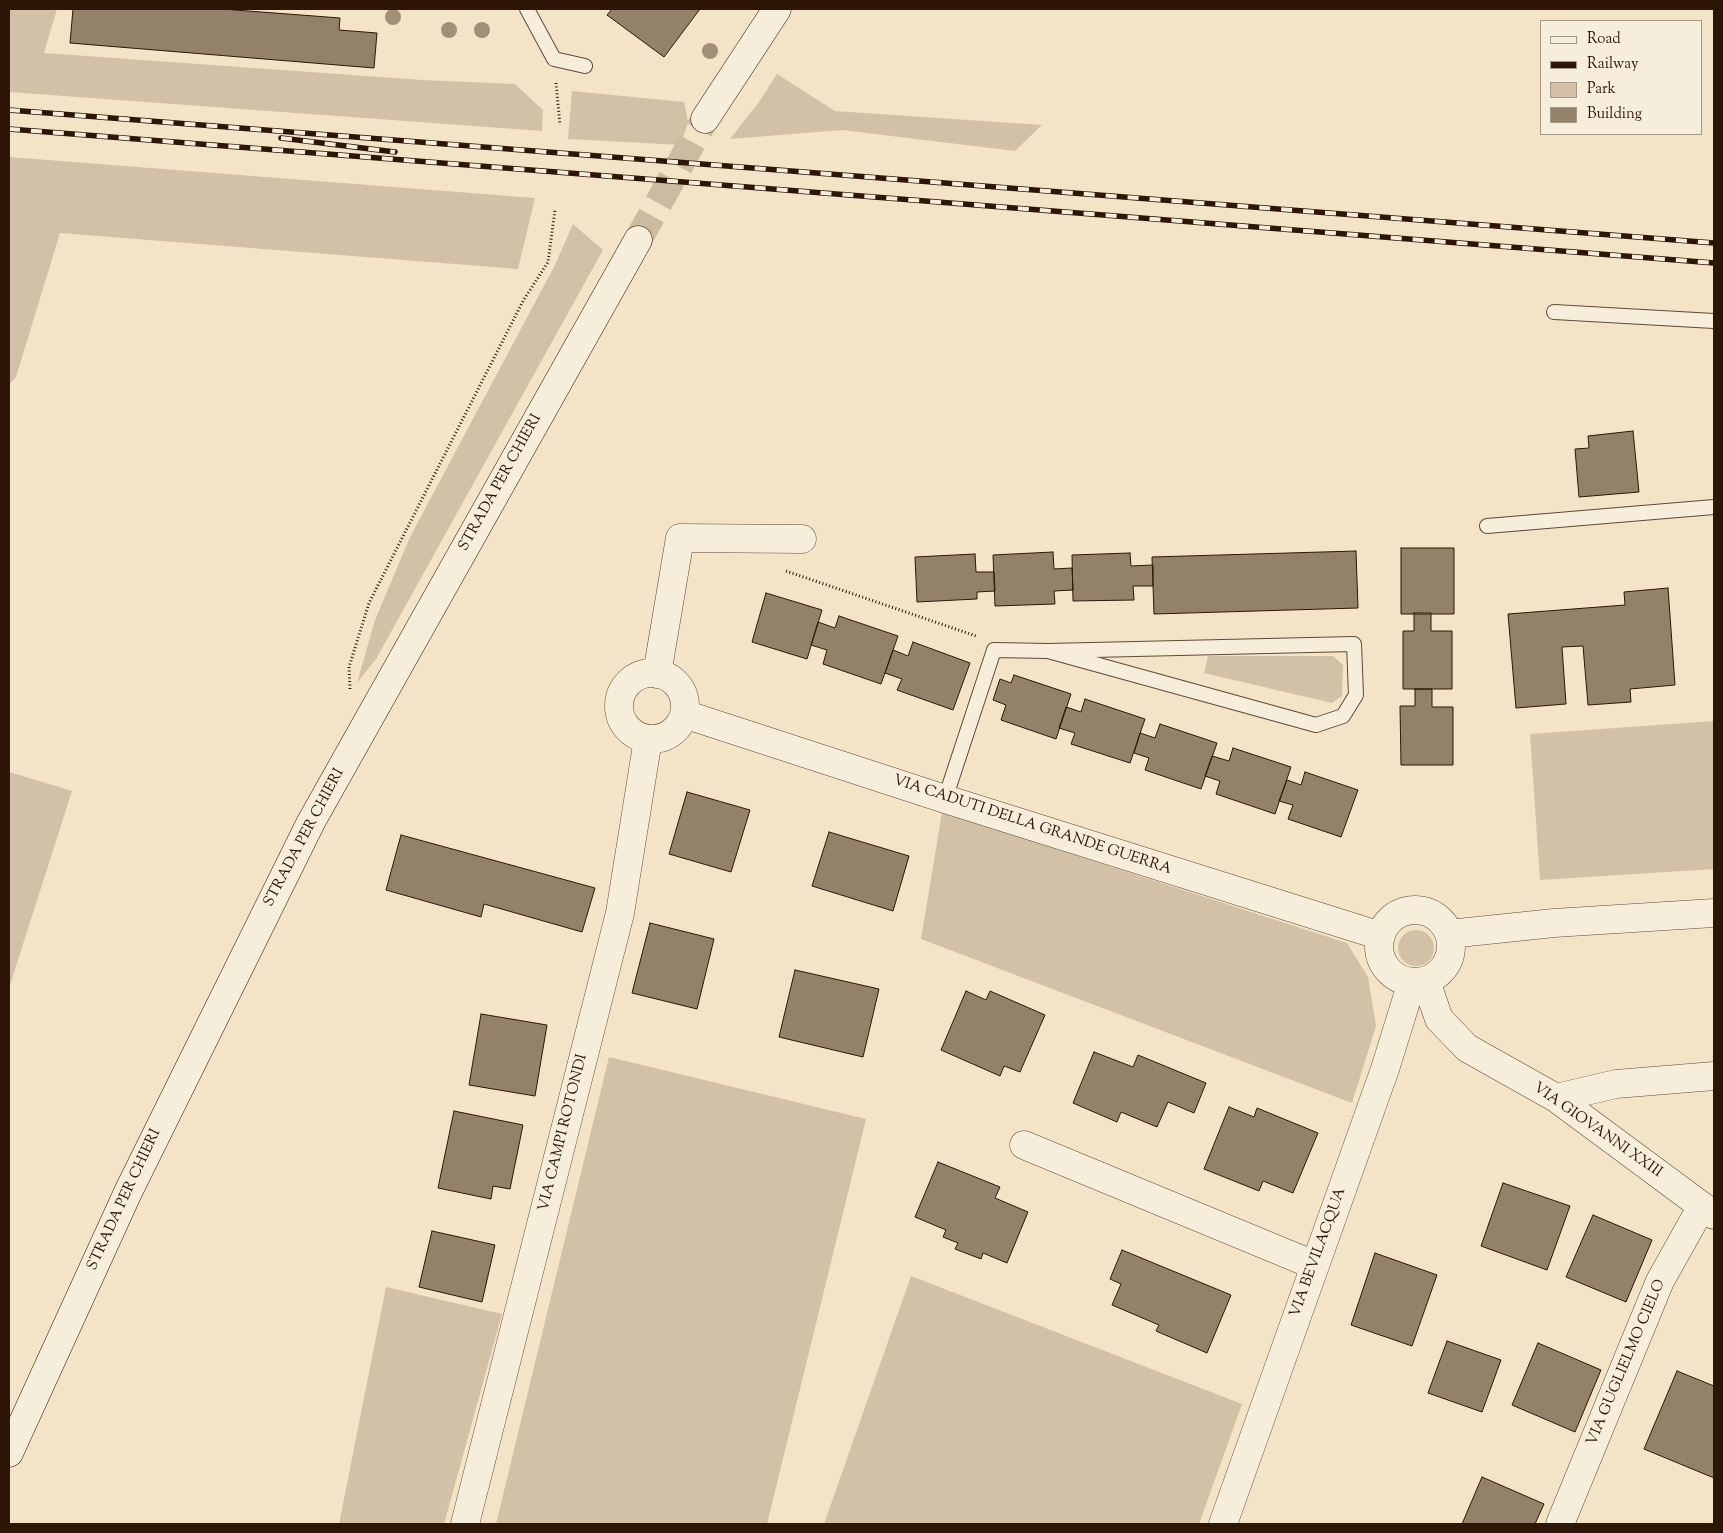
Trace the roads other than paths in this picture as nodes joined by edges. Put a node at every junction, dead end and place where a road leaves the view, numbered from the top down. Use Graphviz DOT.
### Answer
graph roads {
  1 [pos="527,9"];
  2 [pos="777,9"];
  3 [pos="585,66"];
  4 [pos="705,119"];
  5 [pos="638,240"];
  6 [pos="1554,312"];
  7 [pos="1714,321"];
  8 [pos="1714,507"];
  9 [pos="1487,526"];
  10 [pos="802,539"];
  11 [pos="1048,651"];
  12 [pos="657,674"];
  13 [pos="684,714"];
  14 [pos="648,739"];
  15 [pos="946,799"];
  16 [pos="1714,913"];
  17 [pos="1449,934"];
  18 [pos="1381,936"];
  19 [pos="1419,981"];
  20 [pos="1714,1076"];
  21 [pos="1556,1098"];
  22 [pos="1024,1145"];
  23 [pos="1708,1210"];
  24 [pos="1314,1265"];
  25 [pos="9,1453"];
  26 [pos="465,1524"];
  27 [pos="1223,1524"];
  28 [pos="1560,1524"];
  1 -- 3 [label="lane"];
  2 -- 4 [label="street"];
  5 -- 25 [label="street, STRADA PER CHIERI"];
  6 -- 7 [label="lane"];
  8 -- 9 [label="lane"];
  10 -- 12 [label="street"];
  11 -- 11 [label="lane"];
  11 -- 15 [label="lane"];
  12 -- 13 [label="street"];
  12 -- 14 [label="street"];
  13 -- 14 [label="street"];
  13 -- 15 [label="street, VIA CADUTI DELLA GRANDE GUERRA"];
  14 -- 26 [label="street, VIA CAMPI ROTONDI"];
  15 -- 18 [label="street, VIA CADUTI DELLA GRANDE GUERRA"];
  16 -- 17 [label="street"];
  17 -- 18 [label="street"];
  17 -- 19 [label="street"];
  18 -- 19 [label="street"];
  19 -- 21 [label="street, VIA GIOVANNI XXIII"];
  19 -- 24 [label="street, VIA BEVILACQUA"];
  20 -- 21 [label="street"];
  21 -- 23 [label="street, VIA GIOVANNI XXIII"];
  22 -- 24 [label="street"];
  23 -- 28 [label="street, VIA GUGLIELMO CIELO"];
  24 -- 27 [label="street, VIA BEVILACQUA"];
}
